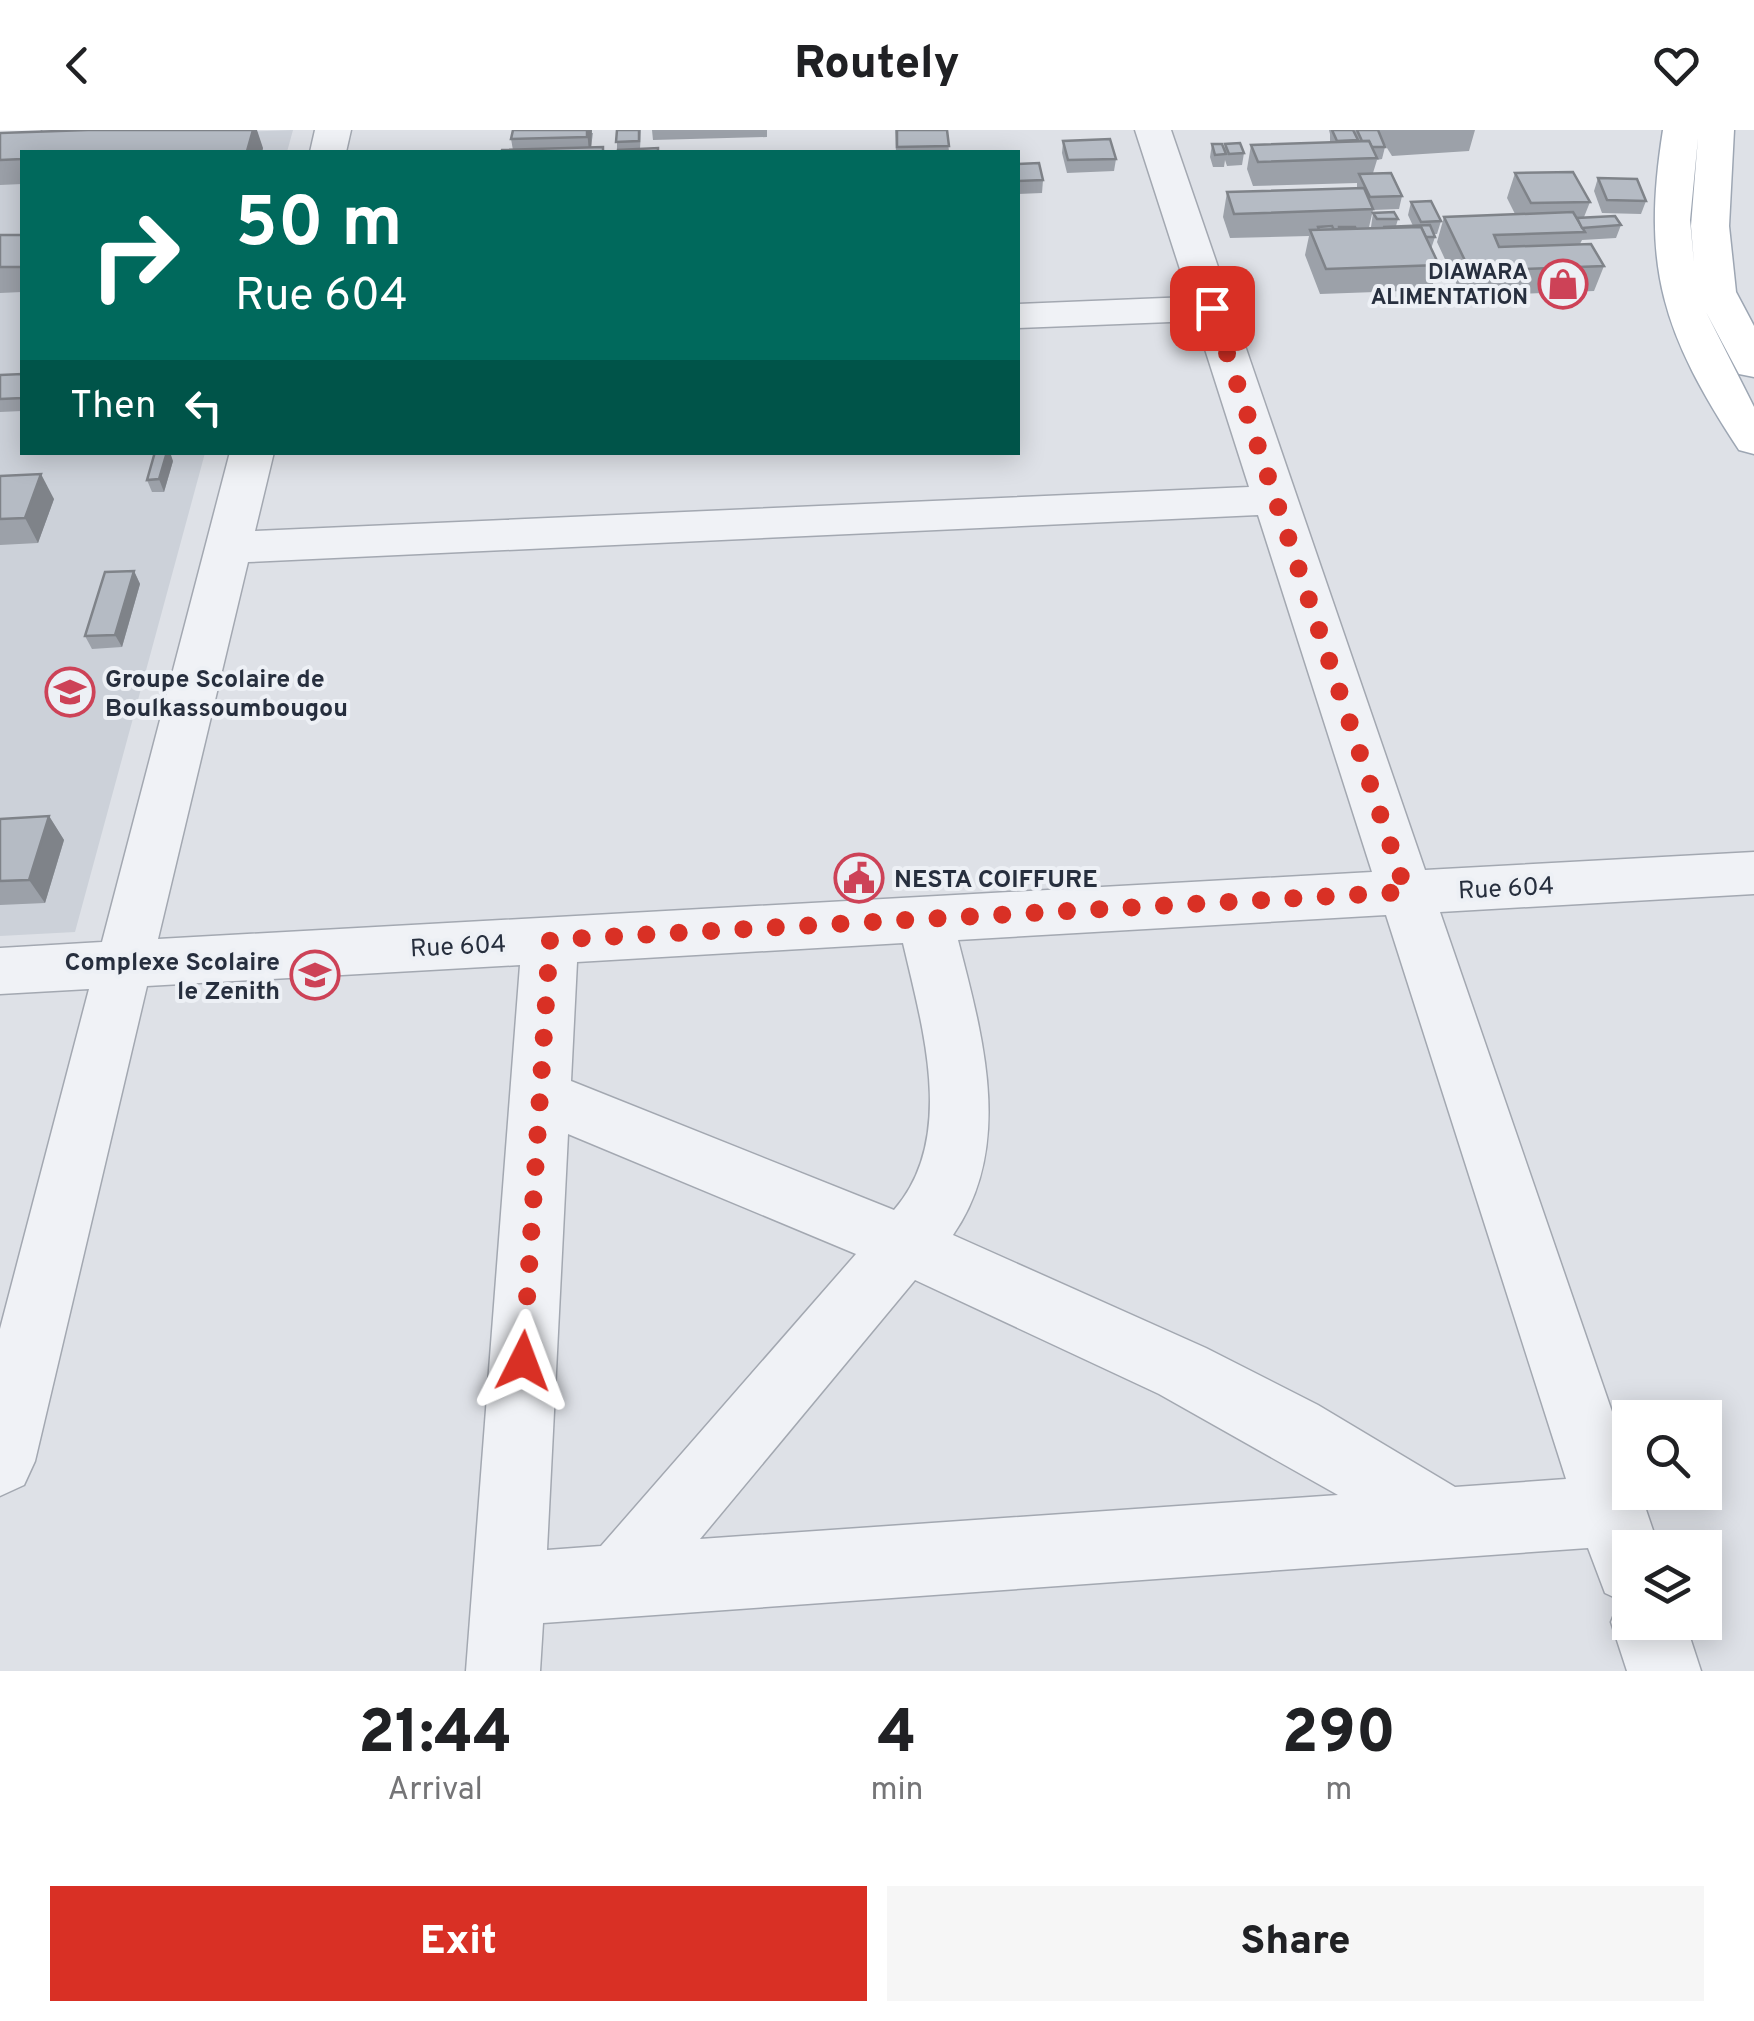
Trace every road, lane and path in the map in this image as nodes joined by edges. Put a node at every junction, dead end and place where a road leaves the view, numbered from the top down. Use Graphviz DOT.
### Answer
graph roads {
  1 [pos="22,130"];
  2 [pos="1153,130"];
  3 [pos="1680,130"];
  4 [pos="1716,130"];
  5 [pos="0,131"];
  6 [pos="1212,308"];
  7 [pos="1020,316"];
  8 [pos="1754,364"];
  9 [pos="1754,440"];
  10 [pos="251,455"];
  11 [pos="1276,500"];
  12 [pos="228,548"];
  13 [pos="1754,873"];
  14 [pos="1406,892"];
  15 [pos="925,919"];
  16 [pos="550,940"];
  17 [pos="125,964"];
  18 [pos="0,970"];
  19 [pos="540,1095"];
  20 [pos="903,1245"];
  21 [pos="0,1461"];
  22 [pos="1447,1522"];
  23 [pos="1617,1530"];
  24 [pos="1612,1538"];
  25 [pos="619,1581"];
  26 [pos="508,1589"];
  27 [pos="1654,1640"];
  28 [pos="503,1671"];
  29 [pos="1664,1671"];
  1 -- 5 [label="street"];
  2 -- 6 [label="street"];
  3 -- 9 [label="main road"];
  4 -- 8 [label="main road"];
  6 -- 7 [label="street"];
  6 -- 11 [label="street"];
  10 -- 12 [label="street"];
  11 -- 12 [label="street"];
  11 -- 14 [label="street"];
  12 -- 17 [label="street"];
  13 -- 14 [label="street, Rue 604"];
  14 -- 15 [label="street, Rue 604"];
  14 -- 23 [label="street"];
  15 -- 16 [label="street, Rue 604"];
  15 -- 20 [label="street"];
  16 -- 17 [label="street, Rue 604"];
  16 -- 19 [label="street"];
  17 -- 18 [label="street, Rue 604"];
  17 -- 21 [label="street"];
  19 -- 20 [label="street"];
  19 -- 26 [label="street"];
  20 -- 22 [label="street"];
  20 -- 25 [label="street"];
  22 -- 24 [label="street"];
  22 -- 25 [label="street"];
  25 -- 26 [label="street"];
  26 -- 28 [label="street"];
  27 -- 29 [label="street"];
}
